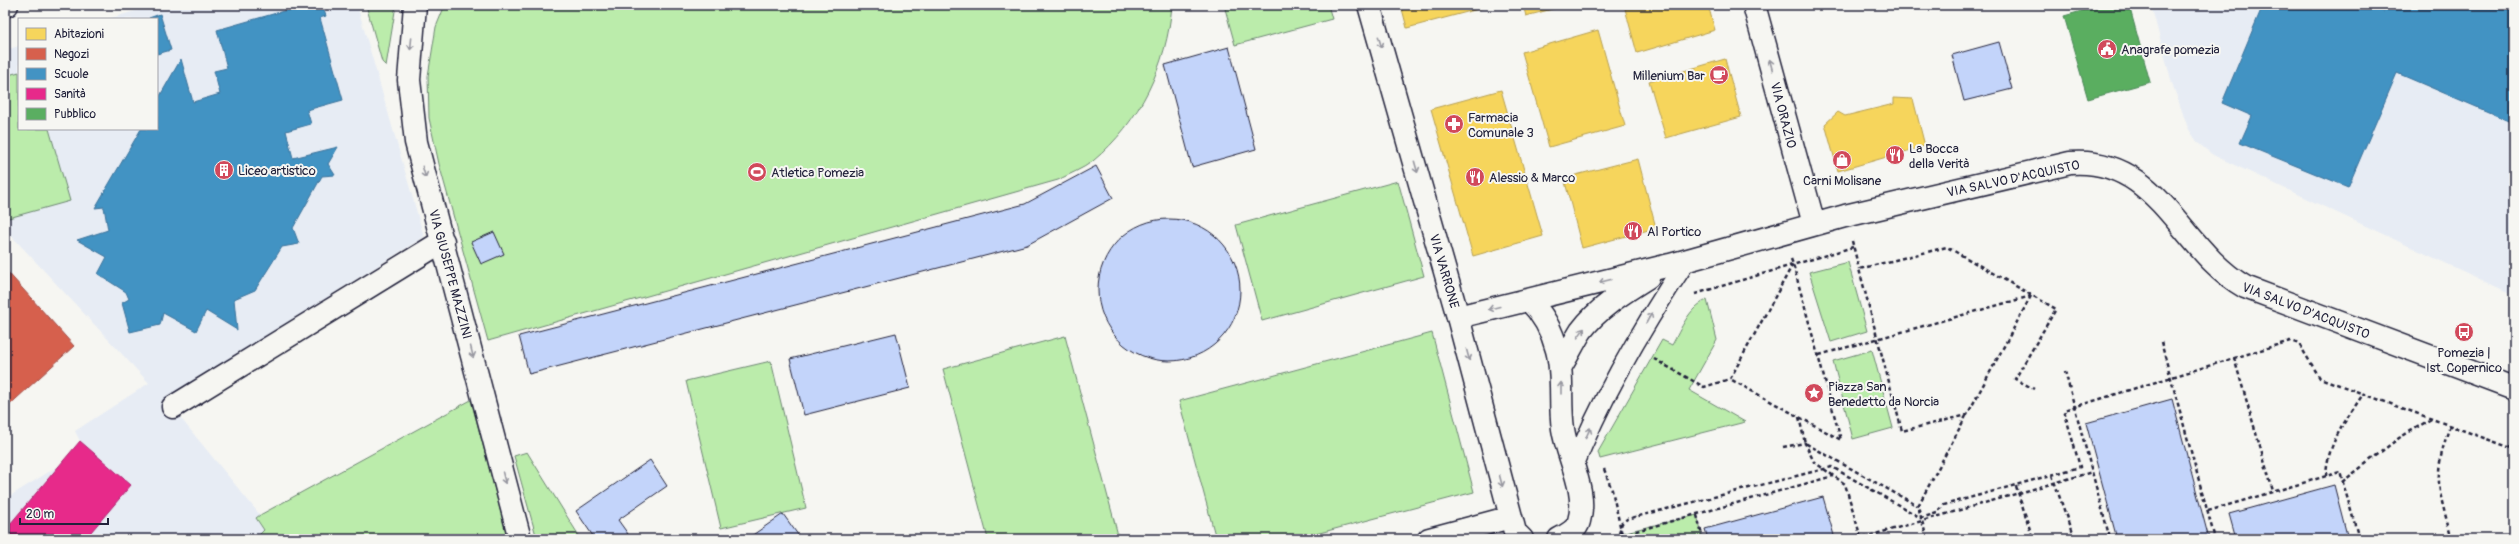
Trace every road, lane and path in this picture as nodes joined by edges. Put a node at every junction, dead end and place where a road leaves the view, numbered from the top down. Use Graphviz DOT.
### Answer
graph roads {
  1 [pos="415,5"];
  2 [pos="1369,5"];
  3 [pos="1754,5"];
  4 [pos="1814,224"];
  5 [pos="444,241"];
  6 [pos="1852,241"];
  7 [pos="1854,247"];
  8 [pos="1791,258"];
  9 [pos="1678,262"];
  10 [pos="1793,264"];
  11 [pos="1860,269"];
  12 [pos="1690,296"];
  13 [pos="2031,296"];
  14 [pos="1529,300"];
  15 [pos="1458,317"];
  16 [pos="1878,338"];
  17 [pos="2161,342"];
  18 [pos="1655,352"];
  19 [pos="1819,355"];
  20 [pos="2234,358"];
  21 [pos="1561,366"];
  22 [pos="2065,371"];
  23 [pos="2171,377"];
  24 [pos="1730,379"];
  25 [pos="2514,388"];
  26 [pos="2034,389"];
  27 [pos="2363,394"];
  28 [pos="173,407"];
  29 [pos="2075,407"];
  30 [pos="1966,415"];
  31 [pos="1799,416"];
  32 [pos="2431,419"];
  33 [pos="2450,426"];
  34 [pos="1805,443"];
  35 [pos="1783,447"];
  36 [pos="2514,449"];
  37 [pos="1602,466"];
  38 [pos="1822,468"];
  39 [pos="1573,469"];
  40 [pos="2092,472"];
  41 [pos="2052,474"];
  42 [pos="1834,476"];
  43 [pos="2326,476"];
  44 [pos="2342,482"];
  45 [pos="2055,483"];
  46 [pos="2016,486"];
  47 [pos="2273,491"];
  48 [pos="2018,494"];
  49 [pos="1918,506"];
  50 [pos="2208,511"];
  51 [pos="1697,515"];
  52 [pos="1921,520"];
  53 [pos="1620,527"];
  54 [pos="1574,531"];
  55 [pos="1516,532"];
  56 [pos="1622,535"];
  57 [pos="1861,538"];
  58 [pos="520,539"];
  59 [pos="1429,539"];
  60 [pos="1559,539"];
  61 [pos="1617,539"];
  62 [pos="1623,539"];
  63 [pos="1703,539"];
  64 [pos="1926,539"];
  65 [pos="2033,539"];
  66 [pos="2074,539"];
  67 [pos="2110,539"];
  68 [pos="2215,539"];
  69 [pos="2359,539"];
  70 [pos="2452,539"];
  1 -- 5 [label="street, VIA GIUSEPPE MAZZINI, one-way"];
  2 -- 15 [label="street, VIA VARRONE, one-way"];
  4 -- 3 [label="street, VIA ORAZIO, one-way"];
  4 -- 9 [label="street, VIA SALVO D'ACQUISTO"];
  4 -- 25 [label="street, VIA SALVO D'ACQUISTO"];
  5 -- 28 [label="street"];
  5 -- 58 [label="street, VIA GIUSEPPE MAZZINI, one-way"];
  6 -- 7 [label="path"];
  7 -- 10 [label="path"];
  7 -- 11 [label="path"];
  8 -- 10 [label="path"];
  9 -- 14 [label="street, VIA SALVO D'ACQUISTO, one-way"];
  21 -- 9 [label="street, VIA SALVO D'ACQUISTO, one-way"];
  39 -- 9 [label="lane, one-way"];
  10 -- 12 [label="path"];
  10 -- 19 [label="path"];
  10 -- 24 [label="path"];
  11 -- 13 [label="path"];
  11 -- 16 [label="path"];
  13 -- 16 [label="path"];
  13 -- 26 [label="path"];
  13 -- 30 [label="path"];
  14 -- 15 [label="street, VIA SALVO D'ACQUISTO, one-way"];
  14 -- 21 [label="street"];
  15 -- 55 [label="street, VIA VARRONE, one-way"];
  16 -- 19 [label="path"];
  16 -- 30 [label="path"];
  17 -- 23 [label="path"];
  18 -- 24 [label="path"];
  19 -- 31 [label="path"];
  20 -- 23 [label="path"];
  20 -- 27 [label="path"];
  20 -- 47 [label="path"];
  39 -- 21 [label="street, one-way"];
  22 -- 29 [label="path"];
  23 -- 29 [label="path"];
  23 -- 50 [label="path"];
  24 -- 31 [label="path"];
  27 -- 32 [label="path"];
  27 -- 43 [label="path"];
  29 -- 40 [label="path"];
  29 -- 41 [label="path"];
  30 -- 49 [label="path"];
  31 -- 34 [label="path"];
  32 -- 33 [label="path"];
  32 -- 44 [label="path"];
  33 -- 36 [label="path"];
  33 -- 70 [label="path"];
  34 -- 35 [label="path"];
  34 -- 38 [label="path"];
  34 -- 49 [label="path"];
  37 -- 53 [label="path"];
  38 -- 42 [label="path"];
  38 -- 52 [label="path"];
  38 -- 53 [label="path"];
  39 -- 54 [label="street"];
  40 -- 45 [label="path"];
  40 -- 67 [label="path"];
  41 -- 45 [label="path"];
  41 -- 46 [label="path"];
  42 -- 51 [label="path"];
  42 -- 57 [label="path"];
  43 -- 44 [label="path"];
  43 -- 47 [label="path"];
  44 -- 69 [label="path"];
  45 -- 48 [label="path"];
  45 -- 66 [label="path"];
  46 -- 48 [label="path"];
  46 -- 52 [label="path"];
  47 -- 50 [label="path"];
  48 -- 52 [label="path"];
  48 -- 65 [label="path"];
  49 -- 52 [label="path"];
  50 -- 68 [label="path"];
  51 -- 56 [label="path"];
  51 -- 63 [label="path"];
  52 -- 57 [label="path"];
  52 -- 64 [label="path"];
  53 -- 56 [label="path"];
  53 -- 61 [label="path"];
  54 -- 60 [label="street"];
  55 -- 59 [label="street"];
  56 -- 62 [label="path"];
}
